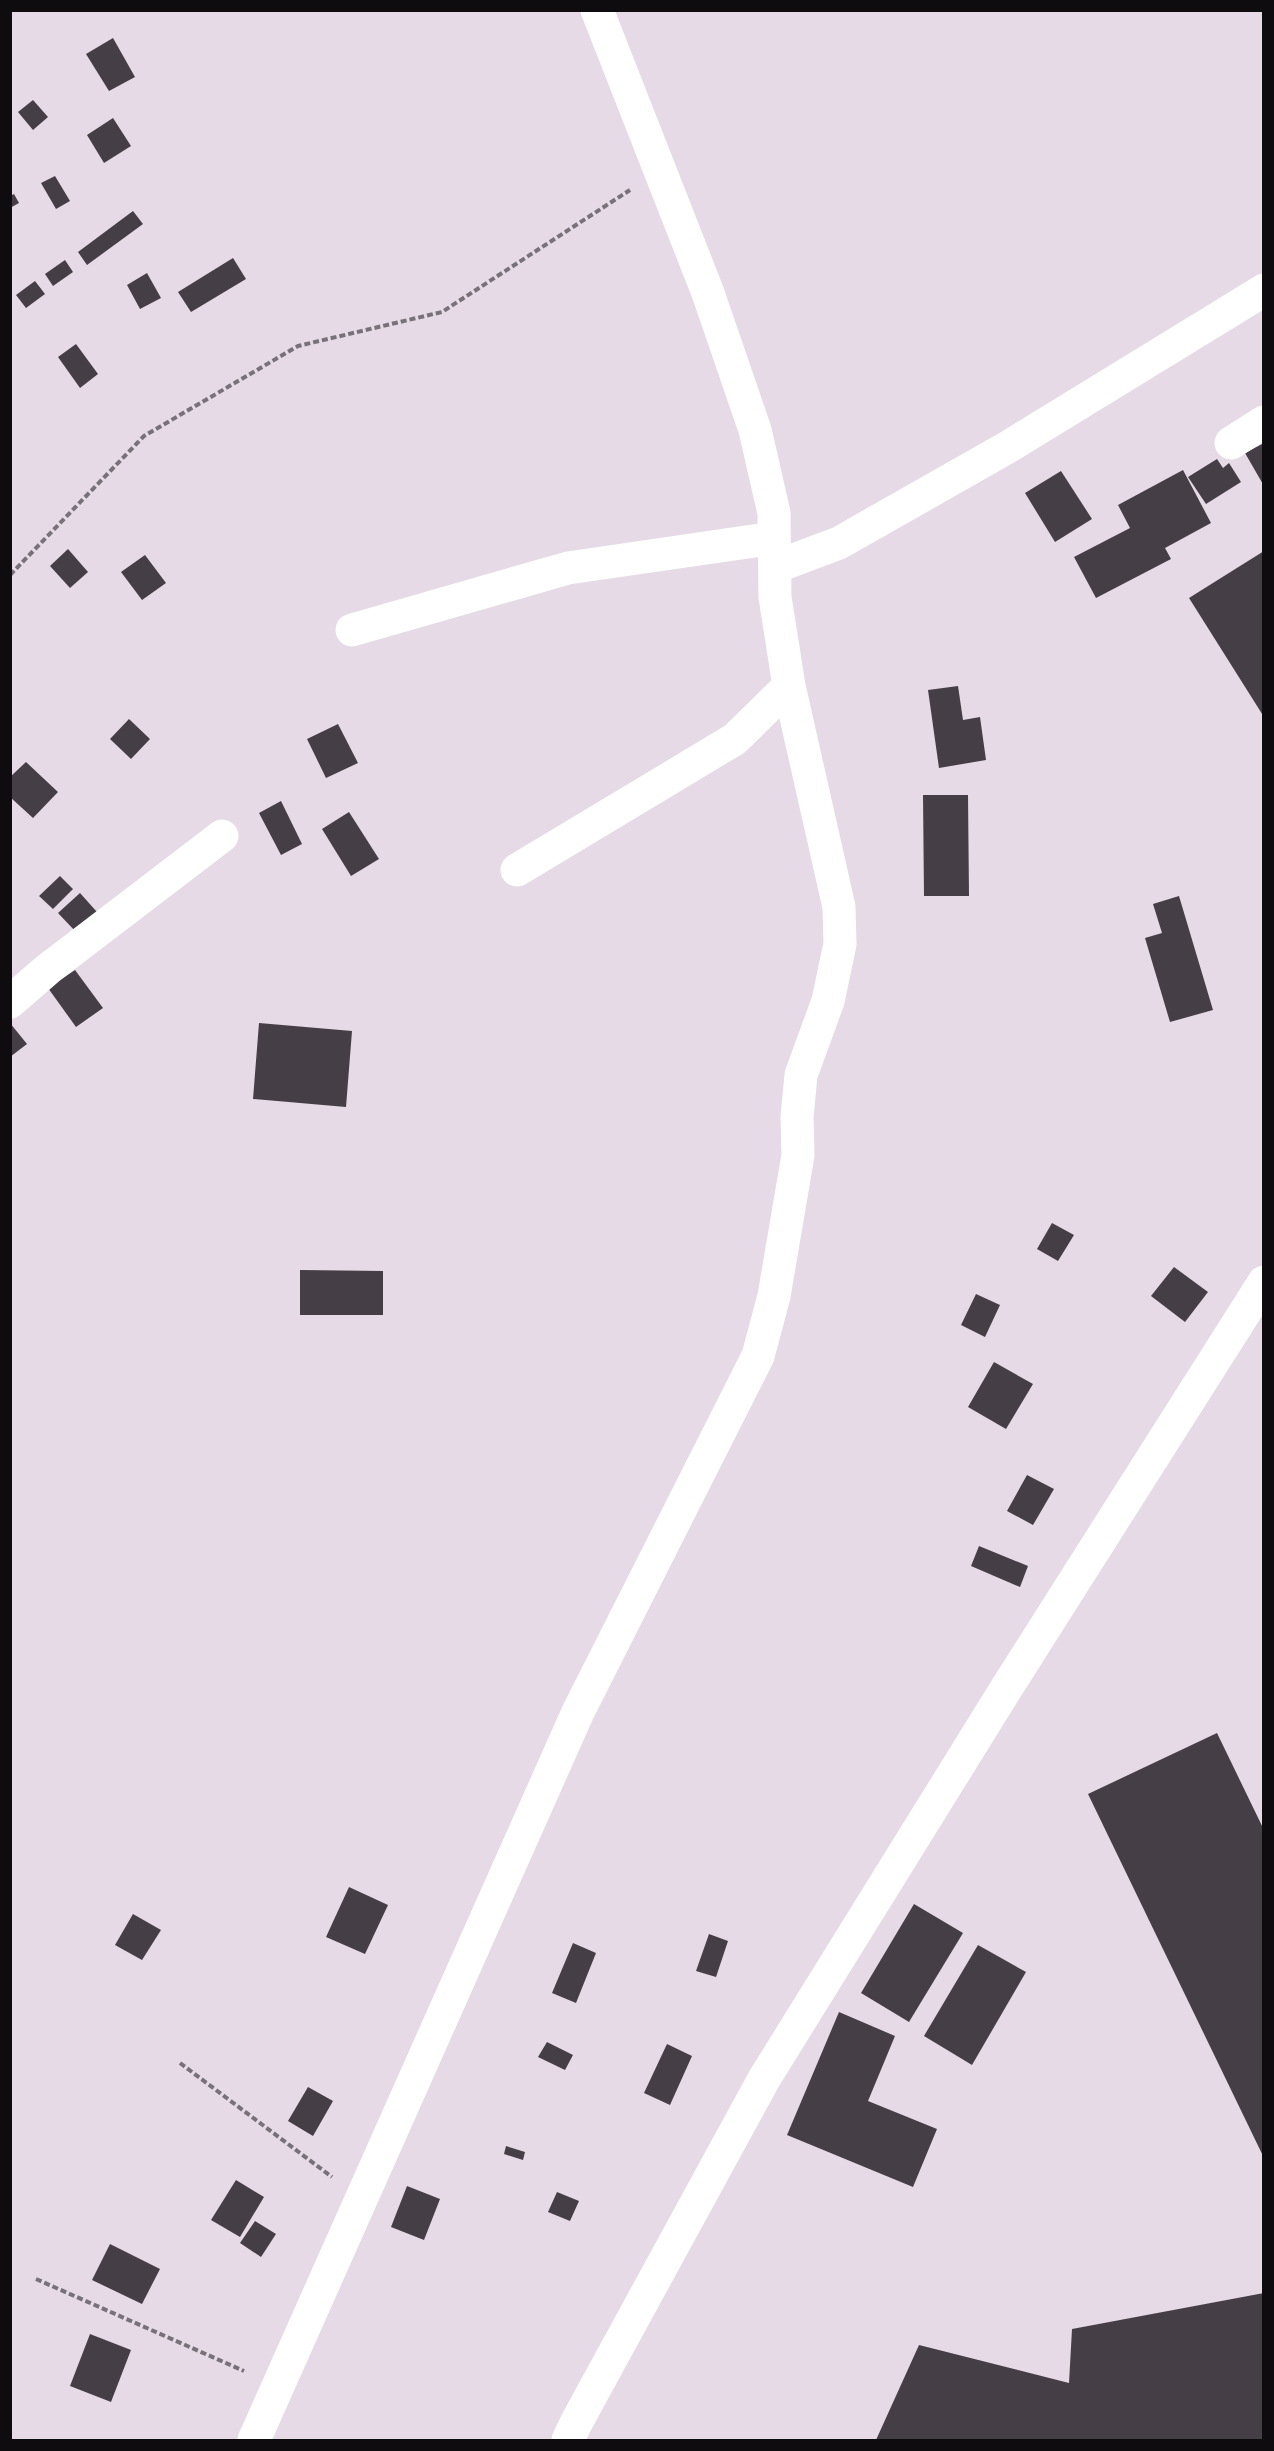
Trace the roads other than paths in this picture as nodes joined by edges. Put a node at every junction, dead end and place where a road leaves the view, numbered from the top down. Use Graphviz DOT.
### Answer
graph roads {
  1 [pos="597,10"];
  2 [pos="1263,290"];
  3 [pos="1263,422"];
  4 [pos="1231,443"];
  5 [pos="774,553"];
  6 [pos="352,630"];
  7 [pos="789,686"];
  8 [pos="222,836"];
  9 [pos="518,870"];
  10 [pos="10,1002"];
  11 [pos="1263,1282"];
  12 [pos="254,2440"];
  13 [pos="568,2440"];
  1 -- 5 [label="street"];
  2 -- 5 [label="street"];
  3 -- 4 [label="street"];
  5 -- 6 [label="street"];
  5 -- 7 [label="street"];
  7 -- 9 [label="street"];
  7 -- 12 [label="street"];
  8 -- 10 [label="street"];
  11 -- 13 [label="street"];
}
